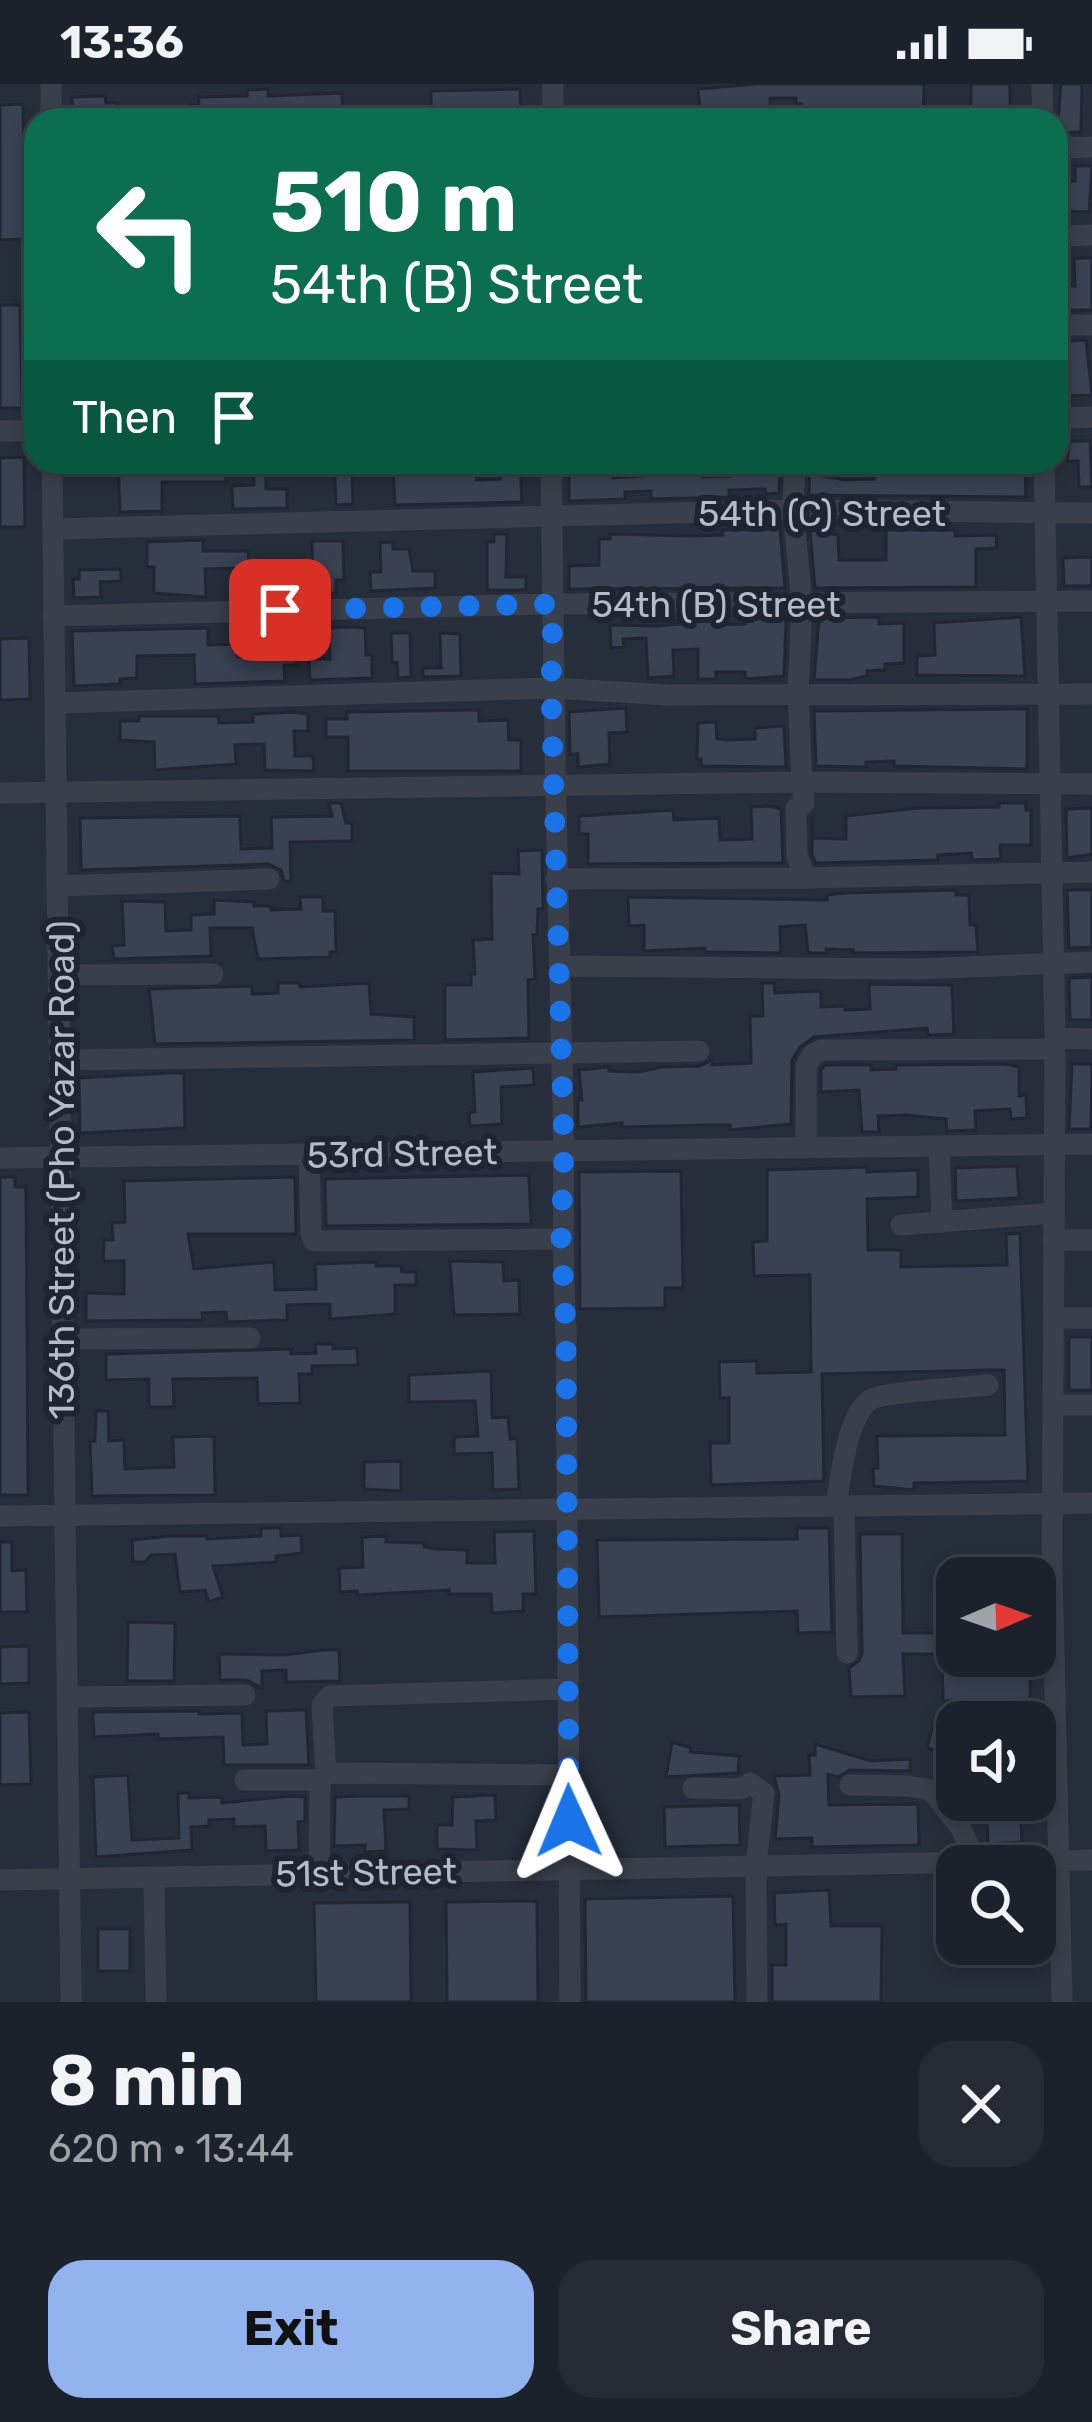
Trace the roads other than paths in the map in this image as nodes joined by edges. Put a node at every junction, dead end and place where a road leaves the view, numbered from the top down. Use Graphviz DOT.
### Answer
graph roads {
  1 [pos="52,474"];
  2 [pos="551,474"];
  3 [pos="795,474"];
  4 [pos="1044,474"];
  5 [pos="794,510"];
  6 [pos="1044,513"];
  7 [pos="1092,513"];
  8 [pos="552,517"];
  9 [pos="54,529"];
  10 [pos="1045,602"];
  11 [pos="1092,602"];
  12 [pos="553,604"];
  13 [pos="802,604"];
  14 [pos="52,616"];
  15 [pos="551,688"];
  16 [pos="798,693"];
  17 [pos="1092,694"];
  18 [pos="1047,695"];
  19 [pos="56,703"];
  20 [pos="802,782"];
  21 [pos="1092,784"];
  22 [pos="555,785"];
  23 [pos="1048,785"];
  24 [pos="58,792"];
  25 [pos="0,793"];
  26 [pos="1051,872"];
  27 [pos="1092,872"];
  28 [pos="806,878"];
  29 [pos="269,879"];
  30 [pos="556,879"];
  31 [pos="59,886"];
  32 [pos="1053,962"];
  33 [pos="1092,962"];
  34 [pos="559,966"];
  35 [pos="213,974"];
  36 [pos="60,975"];
  37 [pos="1092,1039"];
  38 [pos="1055,1044"];
  39 [pos="699,1051"];
  40 [pos="562,1054"];
  41 [pos="59,1060"];
  42 [pos="1092,1144"];
  43 [pos="1054,1145"];
  44 [pos="806,1148"];
  45 [pos="564,1149"];
  46 [pos="939,1149"];
  47 [pos="309,1156"];
  48 [pos="0,1158"];
  49 [pos="61,1158"];
  50 [pos="1054,1213"];
  51 [pos="942,1222"];
  52 [pos="901,1225"];
  53 [pos="561,1239"];
  54 [pos="1054,1240"];
  55 [pos="1092,1240"];
  56 [pos="1054,1318"];
  57 [pos="1092,1318"];
  58 [pos="250,1338"];
  59 [pos="62,1339"];
  60 [pos="988,1385"];
  61 [pos="1053,1405"];
  62 [pos="1092,1406"];
  63 [pos="1092,1503"];
  64 [pos="1052,1504"];
  65 [pos="840,1507"];
  66 [pos="567,1512"];
  67 [pos="0,1516"];
  68 [pos="64,1516"];
  69 [pos="847,1652"];
  70 [pos="566,1689"];
  71 [pos="245,1695"];
  72 [pos="69,1697"];
  73 [pos="568,1775"];
  74 [pos="323,1777"];
  75 [pos="245,1780"];
  76 [pos="850,1785"];
  77 [pos="693,1788"];
  78 [pos="968,1845"];
  79 [pos="1056,1860"];
  80 [pos="1060,1860"];
  81 [pos="1092,1860"];
  82 [pos="936,1862"];
  83 [pos="757,1865"];
  84 [pos="570,1868"];
  85 [pos="319,1873"];
  86 [pos="154,1877"];
  87 [pos="71,1879"];
  88 [pos="0,1880"];
  89 [pos="71,2002"];
  90 [pos="156,2002"];
  91 [pos="570,2002"];
  92 [pos="757,2002"];
  93 [pos="1062,2002"];
  1 -- 9 [label="street, 136th Street (Pho Yazar Road)"];
  2 -- 8 [label="street"];
  3 -- 5 [label="street"];
  4 -- 6 [label="street"];
  5 -- 6 [label="street, 54th (C) Street"];
  5 -- 8 [label="street, 54th (C) Street"];
  5 -- 13 [label="street"];
  6 -- 7 [label="street, 54th (C) Street"];
  6 -- 10 [label="street"];
  8 -- 9 [label="street, 54th (C) Street"];
  8 -- 12 [label="street"];
  9 -- 14 [label="street, 136th Street (Pho Yazar Road)"];
  10 -- 11 [label="street, 54th (B) Street"];
  10 -- 13 [label="street, 54th (B) Street"];
  10 -- 18 [label="street"];
  12 -- 13 [label="street, 54th (B) Street"];
  12 -- 14 [label="street, 54th (B) Street"];
  12 -- 15 [label="street"];
  13 -- 16 [label="street"];
  14 -- 19 [label="street, 136th Street (Pho Yazar Road)"];
  15 -- 16 [label="street"];
  15 -- 19 [label="street"];
  15 -- 22 [label="street"];
  16 -- 18 [label="street"];
  16 -- 20 [label="street"];
  17 -- 18 [label="street"];
  18 -- 23 [label="street"];
  19 -- 24 [label="street, 136th Street (Pho Yazar Road)"];
  20 -- 22 [label="street"];
  20 -- 23 [label="street"];
  20 -- 28 [label="street"];
  21 -- 23 [label="street"];
  22 -- 24 [label="street"];
  22 -- 30 [label="street"];
  23 -- 26 [label="street"];
  24 -- 25 [label="street"];
  24 -- 31 [label="street, 136th Street (Pho Yazar Road)"];
  26 -- 27 [label="street"];
  26 -- 28 [label="street"];
  26 -- 32 [label="street"];
  28 -- 30 [label="street"];
  29 -- 31 [label="street"];
  30 -- 34 [label="street"];
  31 -- 36 [label="street, 136th Street (Pho Yazar Road)"];
  32 -- 33 [label="street"];
  32 -- 34 [label="street"];
  32 -- 38 [label="street"];
  34 -- 40 [label="street"];
  35 -- 36 [label="street"];
  36 -- 41 [label="street, 136th Street (Pho Yazar Road)"];
  37 -- 38 [label="street"];
  38 -- 43 [label="street"];
  38 -- 44 [label="street"];
  39 -- 40 [label="street"];
  40 -- 41 [label="street"];
  40 -- 45 [label="street"];
  41 -- 49 [label="street, 136th Street (Pho Yazar Road)"];
  42 -- 43 [label="street, 53rd Street"];
  43 -- 46 [label="street, 53rd Street"];
  43 -- 50 [label="street"];
  44 -- 45 [label="street, 53rd Street"];
  44 -- 46 [label="street, 53rd Street"];
  45 -- 47 [label="street, 53rd Street"];
  45 -- 53 [label="street"];
  46 -- 51 [label="street"];
  47 -- 49 [label="street, 53rd Street"];
  47 -- 53 [label="street"];
  48 -- 49 [label="street, 53rd Street"];
  49 -- 59 [label="street, 136th Street (Pho Yazar Road)"];
  50 -- 51 [label="street"];
  50 -- 54 [label="street"];
  51 -- 52 [label="street"];
  53 -- 66 [label="street"];
  54 -- 55 [label="street"];
  54 -- 56 [label="street"];
  56 -- 57 [label="street"];
  56 -- 61 [label="street"];
  58 -- 59 [label="street"];
  59 -- 68 [label="street, 136th Street (Pho Yazar Road)"];
  60 -- 65 [label="street"];
  61 -- 62 [label="street"];
  61 -- 64 [label="street"];
  63 -- 64 [label="street"];
  64 -- 65 [label="street"];
  64 -- 80 [label="street"];
  65 -- 66 [label="street"];
  65 -- 69 [label="street"];
  66 -- 68 [label="street"];
  66 -- 70 [label="street"];
  67 -- 68 [label="street"];
  68 -- 72 [label="street, 136th Street (Pho Yazar Road)"];
  70 -- 73 [label="street"];
  70 -- 74 [label="street"];
  71 -- 72 [label="street"];
  72 -- 87 [label="street, 136th Street (Pho Yazar Road)"];
  73 -- 74 [label="street"];
  73 -- 84 [label="street"];
  74 -- 75 [label="street"];
  74 -- 85 [label="street"];
  76 -- 78 [label="street"];
  77 -- 83 [label="street"];
  79 -- 80 [label="street, 51st Street"];
  80 -- 81 [label="street, 51st Street"];
  80 -- 93 [label="street"];
  82 -- 83 [label="street, 51st Street"];
  83 -- 84 [label="street, 51st Street"];
  83 -- 92 [label="street"];
  84 -- 85 [label="street, 51st Street"];
  84 -- 91 [label="street"];
  85 -- 86 [label="street, 51st Street"];
  86 -- 87 [label="street, 51st Street"];
  86 -- 90 [label="street"];
  87 -- 88 [label="street, 51st Street"];
  87 -- 89 [label="street, 136th Street (Pho Yazar Road)"];
}
